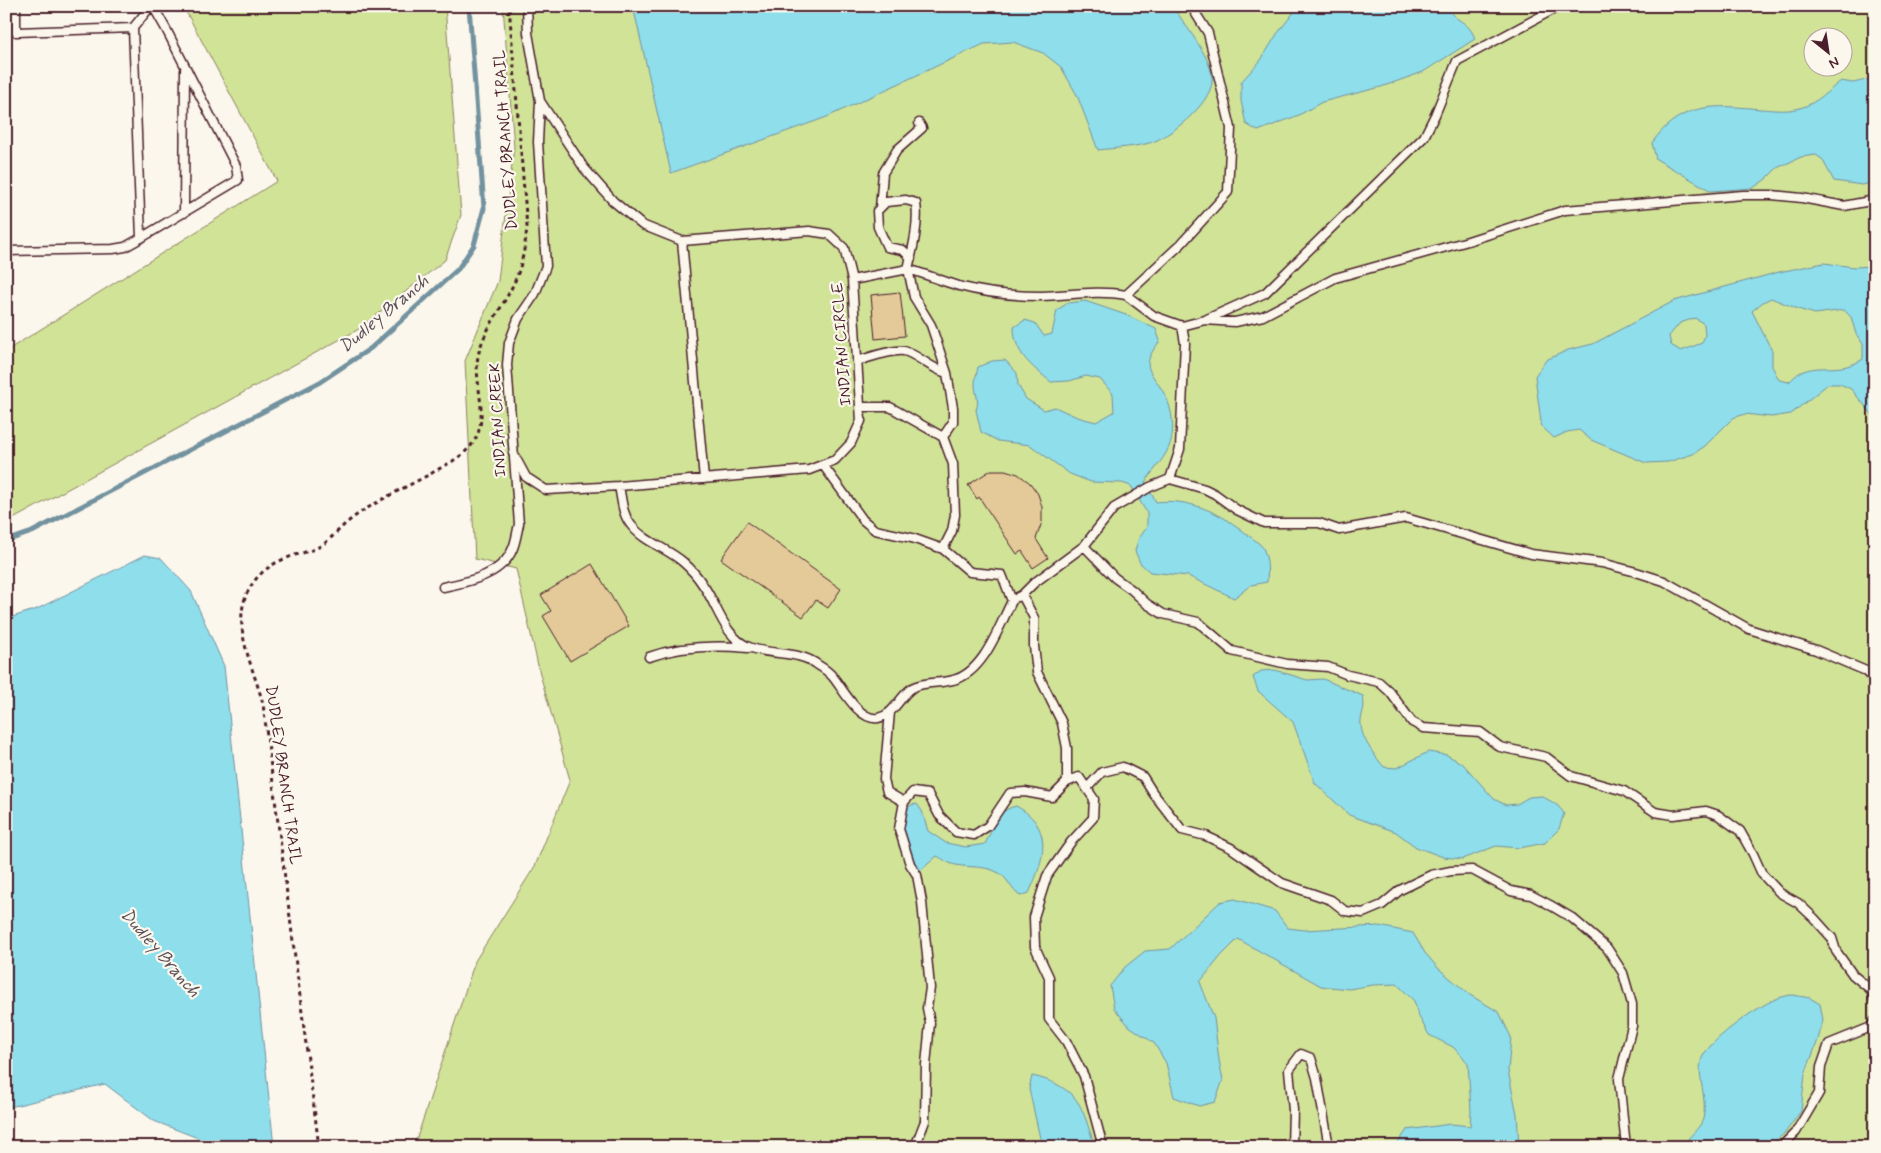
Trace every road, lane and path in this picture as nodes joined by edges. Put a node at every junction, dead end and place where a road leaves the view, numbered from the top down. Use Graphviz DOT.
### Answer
graph roads {
  1 [pos="16,6"];
  2 [pos="152,6"];
  3 [pos="509,6"];
  4 [pos="527,6"];
  5 [pos="1191,6"];
  6 [pos="1560,6"];
  7 [pos="16,20"];
  8 [pos="6,21"];
  9 [pos="133,28"];
  10 [pos="185,68"];
  11 [pos="540,101"];
  12 [pos="919,123"];
  13 [pos="1875,200"];
  14 [pos="880,208"];
  15 [pos="184,213"];
  16 [pos="141,238"];
  17 [pos="682,242"];
  18 [pos="6,251"];
  19 [pos="911,258"];
  20 [pos="908,269"];
  21 [pos="852,280"];
  22 [pos="1126,295"];
  23 [pos="1205,320"];
  24 [pos="1182,326"];
  25 [pos="857,361"];
  26 [pos="947,373"];
  27 [pos="860,406"];
  28 [pos="943,436"];
  29 [pos="513,453"];
  30 [pos="822,465"];
  31 [pos="704,479"];
  32 [pos="1170,479"];
  33 [pos="619,486"];
  34 [pos="1084,546"];
  35 [pos="942,549"];
  36 [pos="442,587"];
  37 [pos="1022,595"];
  38 [pos="1012,601"];
  39 [pos="750,648"];
  40 [pos="649,657"];
  41 [pos="1875,680"];
  42 [pos="890,712"];
  43 [pos="1067,782"];
  44 [pos="1087,788"];
  45 [pos="904,802"];
  46 [pos="1875,1000"];
  47 [pos="1875,1020"];
  48 [pos="319,1147"];
  49 [pos="915,1147"];
  50 [pos="1103,1147"];
  51 [pos="1292,1147"];
  52 [pos="1330,1147"];
  53 [pos="1626,1147"];
  54 [pos="1781,1147"];
  1 -- 7 [label="lane"];
  2 -- 9 [label="lane"];
  2 -- 10 [label="lane"];
  3 -- 48 [label="path, DUDLEY BRANCH TRAIL"];
  4 -- 11 [label="lane, INDIAN CREEK"];
  5 -- 22 [label="lane"];
  6 -- 23 [label="lane"];
  7 -- 8 [label="lane"];
  7 -- 9 [label="lane"];
  9 -- 16 [label="lane"];
  10 -- 15 [label="lane"];
  10 -- 15 [label="lane"];
  11 -- 17 [label="lane, INDIAN CIRCLE"];
  11 -- 29 [label="lane, INDIAN CREEK"];
  12 -- 14 [label="lane"];
  13 -- 23 [label="lane"];
  14 -- 19 [label="lane"];
  14 -- 19 [label="lane"];
  15 -- 16 [label="lane"];
  16 -- 18 [label="lane"];
  17 -- 21 [label="lane, INDIAN CIRCLE"];
  17 -- 31 [label="lane"];
  19 -- 20 [label="lane"];
  20 -- 21 [label="lane"];
  20 -- 22 [label="lane"];
  20 -- 26 [label="lane"];
  21 -- 25 [label="lane, INDIAN CIRCLE"];
  22 -- 24 [label="lane"];
  23 -- 24 [label="lane"];
  24 -- 32 [label="lane"];
  25 -- 26 [label="lane"];
  25 -- 27 [label="lane, INDIAN CIRCLE"];
  26 -- 28 [label="lane"];
  27 -- 28 [label="lane"];
  27 -- 30 [label="lane, INDIAN CIRCLE"];
  28 -- 35 [label="lane"];
  29 -- 33 [label="lane, INDIAN CIRCLE"];
  29 -- 36 [label="lane, INDIAN CREEK"];
  30 -- 31 [label="lane, INDIAN CIRCLE"];
  30 -- 35 [label="lane"];
  31 -- 33 [label="lane, INDIAN CIRCLE"];
  32 -- 34 [label="lane"];
  32 -- 41 [label="lane"];
  33 -- 39 [label="lane"];
  34 -- 37 [label="lane"];
  34 -- 46 [label="lane"];
  35 -- 38 [label="lane"];
  37 -- 38 [label="lane"];
  37 -- 43 [label="lane"];
  38 -- 42 [label="lane"];
  39 -- 40 [label="lane"];
  39 -- 42 [label="lane"];
  42 -- 45 [label="lane"];
  43 -- 44 [label="lane"];
  43 -- 45 [label="lane"];
  44 -- 50 [label="lane"];
  44 -- 53 [label="lane"];
  45 -- 49 [label="lane"];
  47 -- 54 [label="lane"];
  51 -- 52 [label="lane"];
}
